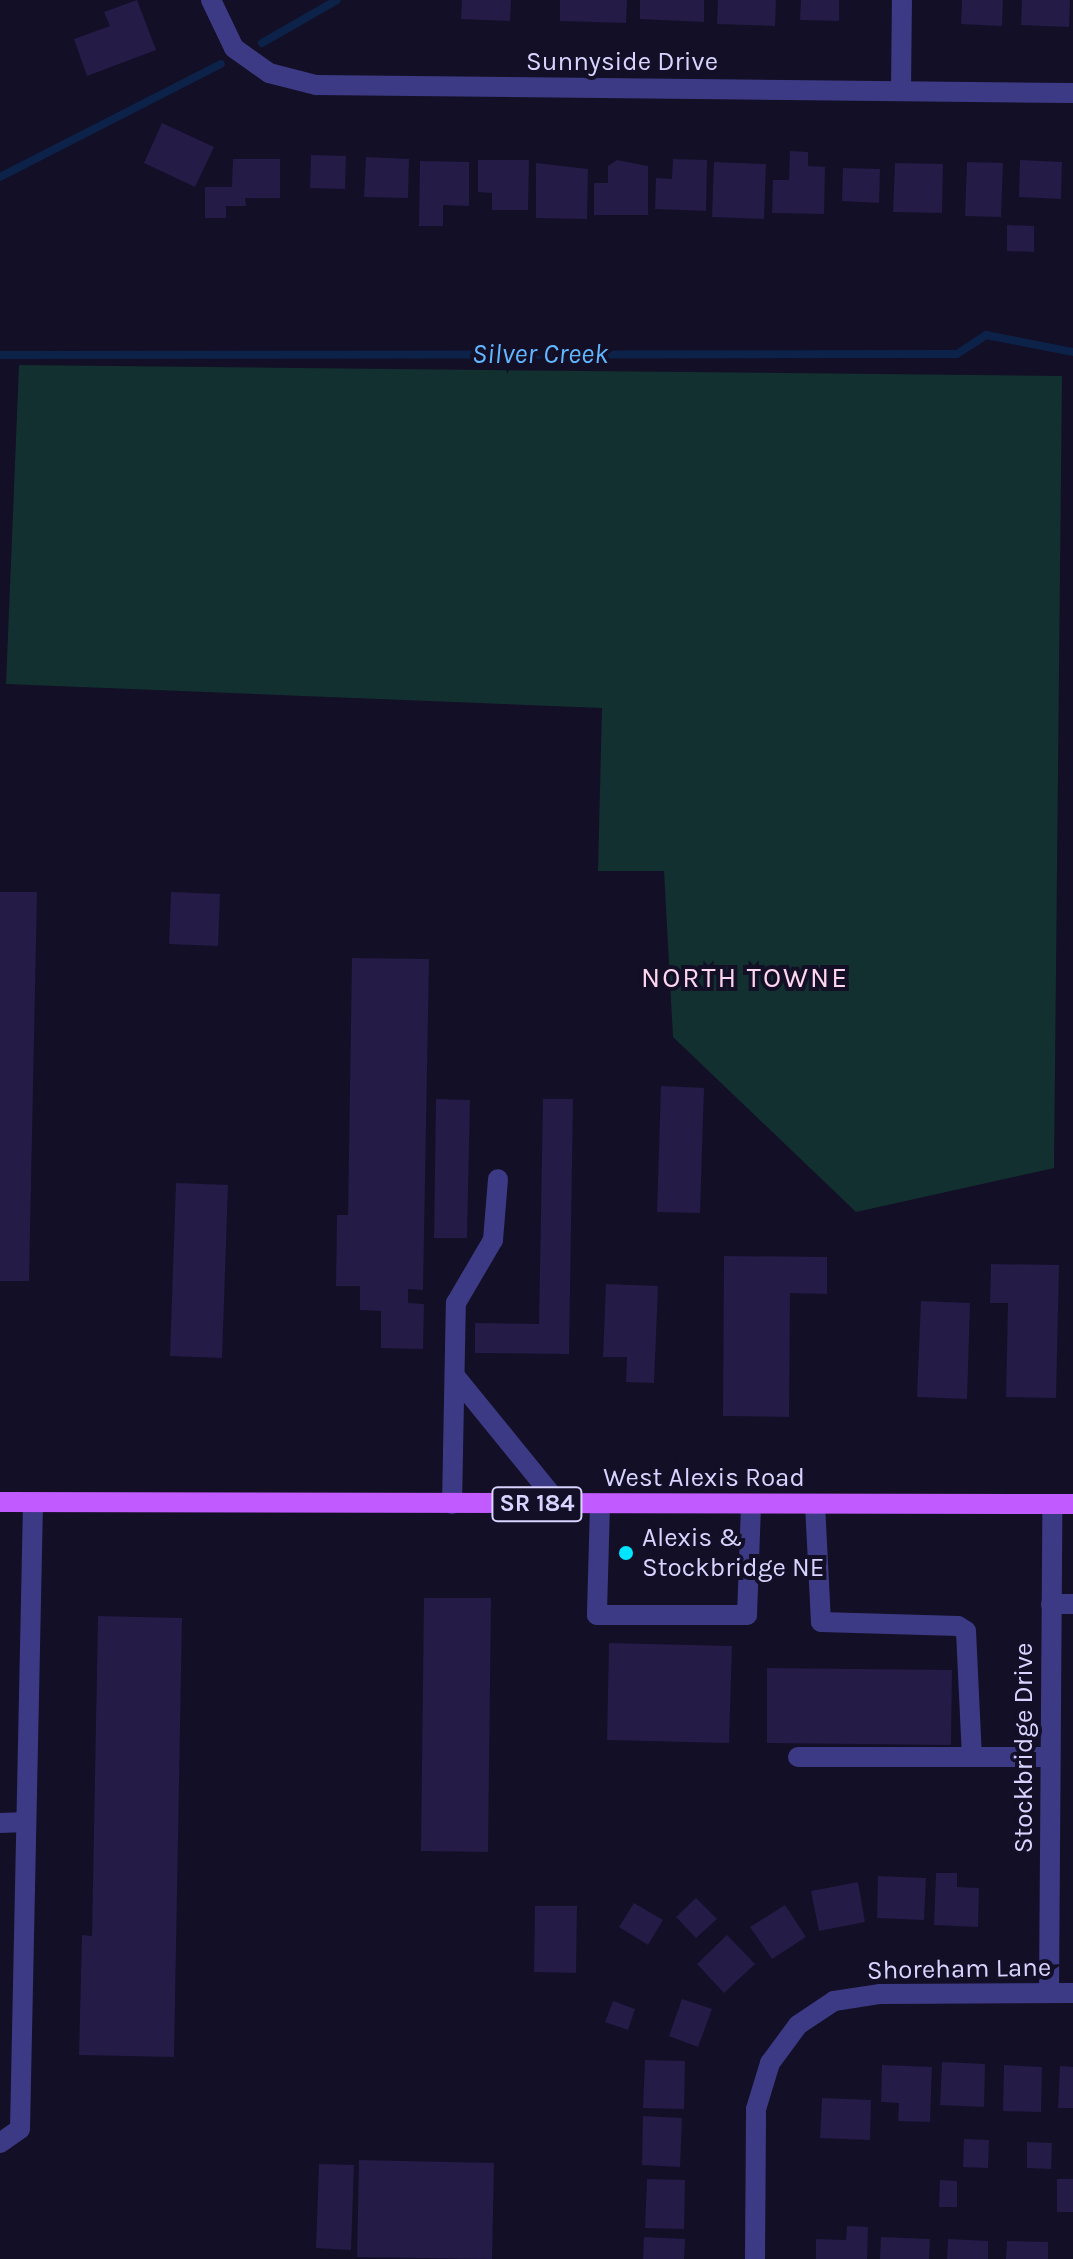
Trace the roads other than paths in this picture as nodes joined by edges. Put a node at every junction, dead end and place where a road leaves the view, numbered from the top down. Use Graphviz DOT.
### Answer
graph roads {
  1 [pos="211,0"];
  2 [pos="902,0"];
  3 [pos="901,90"];
  4 [pos="1073,93"];
  5 [pos="498,1179"];
  6 [pos="455,1376"];
  7 [pos="0,1502"];
  8 [pos="33,1502"];
  9 [pos="452,1504"];
  10 [pos="559,1504"];
  11 [pos="815,1504"];
  12 [pos="1052,1504"];
  13 [pos="1073,1504"];
  14 [pos="600,1505"];
  15 [pos="751,1505"];
  16 [pos="1051,1604"];
  17 [pos="1073,1604"];
  18 [pos="798,1757"];
  19 [pos="972,1757"];
  20 [pos="1050,1757"];
  21 [pos="26,1822"];
  22 [pos="0,1823"];
  23 [pos="1049,1993"];
  24 [pos="1073,1993"];
  25 [pos="0,2143"];
  26 [pos="755,2259"];
  1 -- 3 [label="street, Sunnyside Drive"];
  2 -- 3 [label="street"];
  3 -- 4 [label="street, Sunnyside Drive"];
  5 -- 6 [label="street"];
  6 -- 9 [label="street"];
  6 -- 10 [label="street"];
  7 -- 8 [label="main road, West Alexis Road / SR 184"];
  8 -- 9 [label="main road, West Alexis Road / SR 184"];
  8 -- 21 [label="street"];
  9 -- 10 [label="main road, West Alexis Road / SR 184"];
  10 -- 14 [label="main road, West Alexis Road / SR 184"];
  11 -- 12 [label="main road, West Alexis Road / SR 184"];
  11 -- 15 [label="main road, West Alexis Road / SR 184"];
  11 -- 19 [label="street"];
  12 -- 13 [label="main road, West Alexis Road / SR 184"];
  12 -- 16 [label="street, Stockbridge Drive"];
  14 -- 15 [label="main road, West Alexis Road / SR 184"];
  14 -- 15 [label="street"];
  16 -- 17 [label="street"];
  16 -- 20 [label="street, Stockbridge Drive"];
  18 -- 19 [label="street"];
  19 -- 20 [label="street"];
  20 -- 23 [label="street, Stockbridge Drive"];
  21 -- 22 [label="street"];
  21 -- 25 [label="street"];
  23 -- 24 [label="street, Shoreham Lane"];
  23 -- 26 [label="street, Shoreham Lane"];
}
